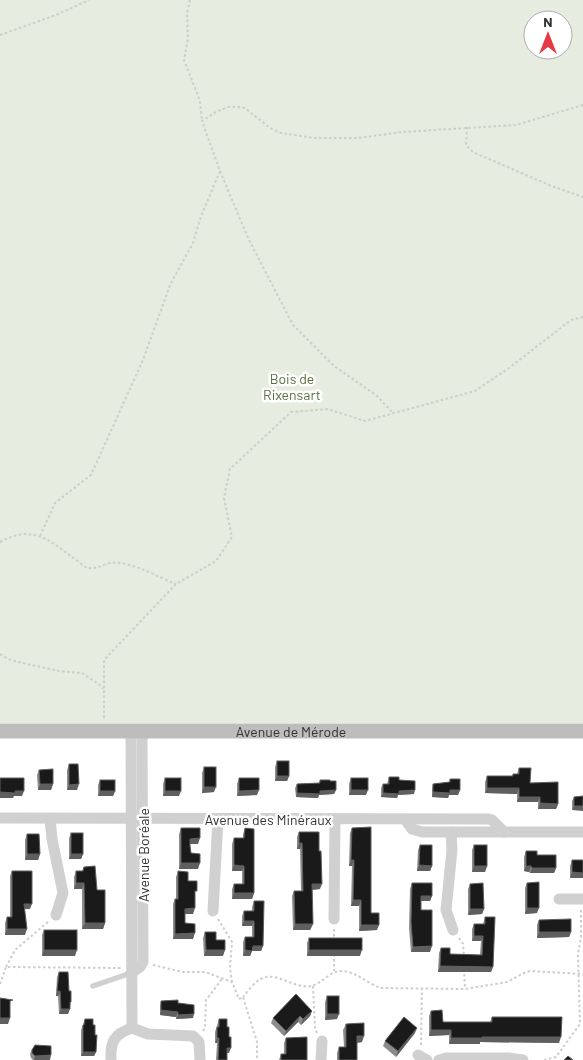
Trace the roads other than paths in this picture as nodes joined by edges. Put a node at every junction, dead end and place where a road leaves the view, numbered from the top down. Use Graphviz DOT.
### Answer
graph roads {
  1 [pos="0,731"];
  2 [pos="137,731"];
  3 [pos="583,731"];
  4 [pos="0,818"];
  5 [pos="137,818"];
  6 [pos="50,819"];
  7 [pos="218,819"];
  8 [pos="335,819"];
  9 [pos="405,819"];
  10 [pos="451,832"];
  11 [pos="504,832"];
  12 [pos="583,832"];
  13 [pos="559,899"];
  14 [pos="582,899"];
  15 [pos="213,911"];
  16 [pos="56,915"];
  17 [pos="334,919"];
  18 [pos="453,930"];
  19 [pos="131,970"];
  20 [pos="93,986"];
  21 [pos="132,1028"];
  22 [pos="322,1041"];
  23 [pos="522,1059"];
  24 [pos="111,1060"];
  25 [pos="200,1060"];
  26 [pos="321,1060"];
  27 [pos="439,1060"];
  1 -- 2 [label="street, Avenue de Mérode"];
  2 -- 3 [label="street, Avenue de Mérode"];
  2 -- 5 [label="street, Avenue Boréale"];
  4 -- 6 [label="street, Avenue des Minéraux"];
  5 -- 6 [label="street, Avenue des Minéraux"];
  5 -- 7 [label="street, Avenue des Minéraux"];
  5 -- 19 [label="street, Avenue Boréale"];
  5 -- 19 [label="street, Avenue Boréale"];
  6 -- 16 [label="street"];
  7 -- 8 [label="street, Avenue des Minéraux"];
  7 -- 15 [label="street"];
  8 -- 9 [label="street, Avenue des Minéraux"];
  8 -- 17 [label="street"];
  9 -- 10 [label="street"];
  9 -- 11 [label="street, Avenue des Minéraux"];
  10 -- 11 [label="street"];
  10 -- 18 [label="street"];
  11 -- 12 [label="street"];
  13 -- 14 [label="street"];
  19 -- 20 [label="lane"];
  19 -- 21 [label="street, Avenue Boréale"];
  21 -- 24 [label="street"];
  21 -- 25 [label="street"];
  22 -- 26 [label="street"];
  23 -- 27 [label="street"];
}
